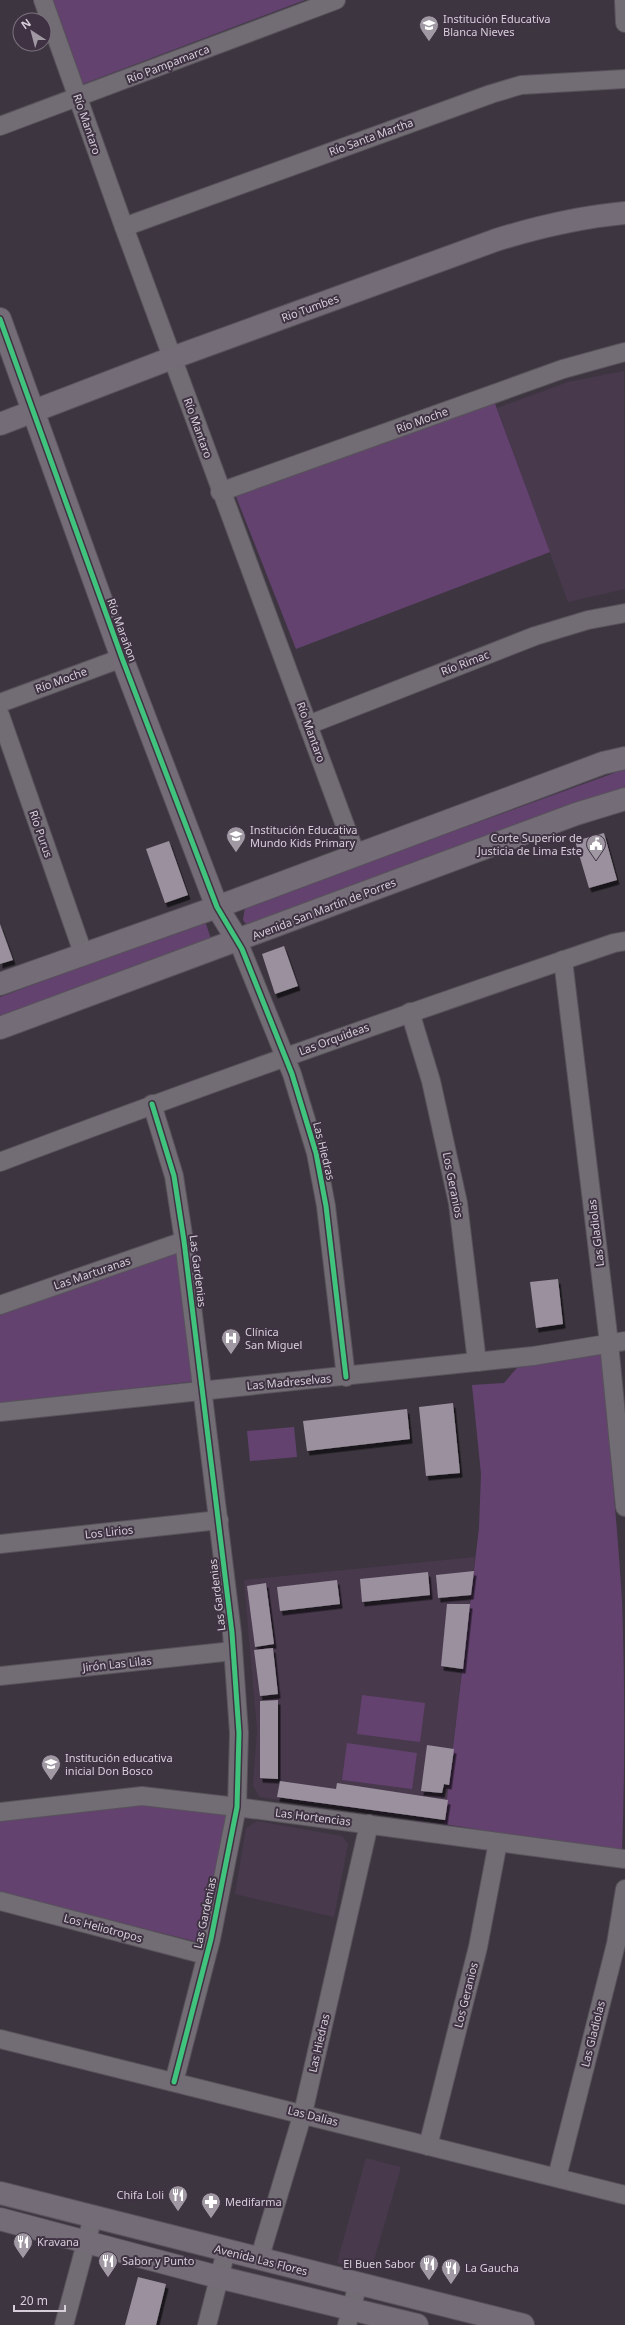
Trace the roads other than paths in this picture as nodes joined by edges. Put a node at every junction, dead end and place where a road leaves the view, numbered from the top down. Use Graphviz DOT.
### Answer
graph roads {
  1 [pos="43,0"];
  2 [pos="336,0"];
  3 [pos="624,0"];
  4 [pos="625,23"];
  5 [pos="625,79"];
  6 [pos="78,98"];
  7 [pos="0,126"];
  8 [pos="625,213"];
  9 [pos="124,227"];
  10 [pos="0,319"];
  11 [pos="4,341"];
  12 [pos="625,352"];
  13 [pos="172,358"];
  14 [pos="34,411"];
  15 [pos="0,424"];
  16 [pos="220,492"];
  17 [pos="625,613"];
  18 [pos="122,658"];
  19 [pos="0,703"];
  20 [pos="0,715"];
  21 [pos="308,725"];
  22 [pos="625,758"];
  23 [pos="625,799"];
  24 [pos="356,855"];
  25 [pos="217,907"];
  26 [pos="238,941"];
  27 [pos="625,941"];
  28 [pos="83,953"];
  29 [pos="563,960"];
  30 [pos="0,984"];
  31 [pos="410,1012"];
  32 [pos="0,1028"];
  33 [pos="285,1056"];
  34 [pos="152,1104"];
  35 [pos="0,1162"];
  36 [pos="184,1240"];
  37 [pos="0,1305"];
  38 [pos="617,1342"];
  39 [pos="477,1362"];
  40 [pos="346,1377"];
  41 [pos="202,1389"];
  42 [pos="0,1412"];
  43 [pos="624,1476"];
  44 [pos="625,1507"];
  45 [pos="219,1520"];
  46 [pos="0,1544"];
  47 [pos="233,1651"];
  48 [pos="0,1676"];
  49 [pos="237,1807"];
  50 [pos="0,1812"];
  51 [pos="369,1824"];
  52 [pos="498,1842"];
  53 [pos="625,1859"];
  54 [pos="625,1889"];
  55 [pos="0,1902"];
  56 [pos="206,1955"];
  57 [pos="0,2039"];
  58 [pos="174,2082"];
  59 [pos="303,2113"];
  60 [pos="428,2146"];
  61 [pos="557,2178"];
  62 [pos="0,2194"];
  63 [pos="625,2195"];
  64 [pos="93,2217"];
  65 [pos="0,2219"];
  66 [pos="85,2242"];
  67 [pos="226,2251"];
  68 [pos="259,2260"];
  69 [pos="218,2277"];
  70 [pos="358,2284"];
  71 [pos="349,2317"];
  72 [pos="492,2321"];
  73 [pos="64,2325"];
  74 [pos="207,2325"];
  75 [pos="417,2325"];
  76 [pos="523,2325"];
  1 -- 6 [label="street, Río Mantaro"];
  2 -- 6 [label="street, Río Pampamarca"];
  3 -- 4 [label="street"];
  5 -- 9 [label="street, Río Santa Martha"];
  6 -- 7 [label="street, Río Pampamarca"];
  6 -- 9 [label="street, Río Mantaro"];
  8 -- 13 [label="street, Rio Tumbes"];
  9 -- 13 [label="street, Río Mantaro"];
  10 -- 11 [label="street, Río Marañon"];
  11 -- 14 [label="street, Río Marañon"];
  12 -- 16 [label="street, Río Moche"];
  13 -- 14 [label="street, Rio Tumbes"];
  13 -- 16 [label="street, Río Mantaro"];
  14 -- 15 [label="street, Rio Tumbes"];
  14 -- 18 [label="street, Río Marañon"];
  16 -- 21 [label="street, Río Mantaro"];
  17 -- 21 [label="street, Río Rimac"];
  18 -- 19 [label="street, Río Moche"];
  18 -- 25 [label="street, Río Marañon"];
  20 -- 28 [label="street, Río Purus"];
  21 -- 24 [label="street, Río Mantaro"];
  22 -- 24 [label="street"];
  23 -- 26 [label="street, Avenida San Martín de Porres"];
  24 -- 25 [label="street"];
  25 -- 26 [label="street, Río Marañon"];
  25 -- 28 [label="street"];
  26 -- 32 [label="street, Avenida San Martín de Porres"];
  26 -- 33 [label="street, Las Hiedras"];
  27 -- 29 [label="street, Las Orquideas"];
  28 -- 30 [label="street"];
  29 -- 31 [label="street, Las Orquideas"];
  29 -- 38 [label="street, Las Gladiolas"];
  31 -- 33 [label="street, Las Orquideas"];
  31 -- 39 [label="street, Los Geranios"];
  33 -- 34 [label="street, Las Orquideas"];
  33 -- 40 [label="street, Las Hiedras"];
  34 -- 35 [label="street, Las Orquideas"];
  34 -- 36 [label="street, Las Gardenias"];
  36 -- 37 [label="street, Las Marturanas"];
  36 -- 41 [label="street, Las Gardenias"];
  38 -- 39 [label="street, Las Madreselvas"];
  38 -- 43 [label="street, Las Gladiolas"];
  39 -- 40 [label="street, Las Madreselvas"];
  40 -- 41 [label="street, Las Madreselvas"];
  41 -- 42 [label="street, Las Madreselvas"];
  41 -- 45 [label="street, Las Gardenias"];
  43 -- 44 [label="street, Las Gladiolas"];
  45 -- 46 [label="street, Los Lirios"];
  45 -- 47 [label="street, Las Gardenias"];
  47 -- 48 [label="street, Jirón Las Lilas"];
  47 -- 49 [label="street, Las Gardenias"];
  49 -- 50 [label="street, Las Hortencias"];
  49 -- 51 [label="street, Las Hortencias"];
  49 -- 56 [label="street, Las Gardenias"];
  51 -- 52 [label="street, Las Hortencias"];
  51 -- 59 [label="street, Las Hiedras"];
  52 -- 53 [label="street, Las Hortencias"];
  52 -- 60 [label="street, Los Geranios"];
  54 -- 61 [label="street, Las Gladiolas"];
  55 -- 56 [label="street, Los Heliotropos"];
  56 -- 58 [label="street, Las Gardenias"];
  57 -- 58 [label="street, Las Dalias"];
  58 -- 59 [label="street, Las Dalias"];
  59 -- 60 [label="street, Las Dalias"];
  59 -- 68 [label="street, Las Hiedras"];
  60 -- 61 [label="street, Las Dalias"];
  61 -- 63 [label="street, Las Dalias"];
  62 -- 64 [label="street, Avenida Las Flores"];
  64 -- 66 [label="street"];
  64 -- 67 [label="street, Avenida Las Flores"];
  65 -- 66 [label="street"];
  66 -- 69 [label="street"];
  66 -- 73 [label="street"];
  67 -- 68 [label="street, Avenida Las Flores"];
  67 -- 69 [label="street"];
  68 -- 70 [label="street, Avenida Las Flores"];
  69 -- 71 [label="street"];
  69 -- 74 [label="street"];
  70 -- 71 [label="street"];
  70 -- 72 [label="street, Avenida Las Flores"];
  71 -- 75 [label="street"];
  72 -- 76 [label="street, Avenida Las Flores"];
}
